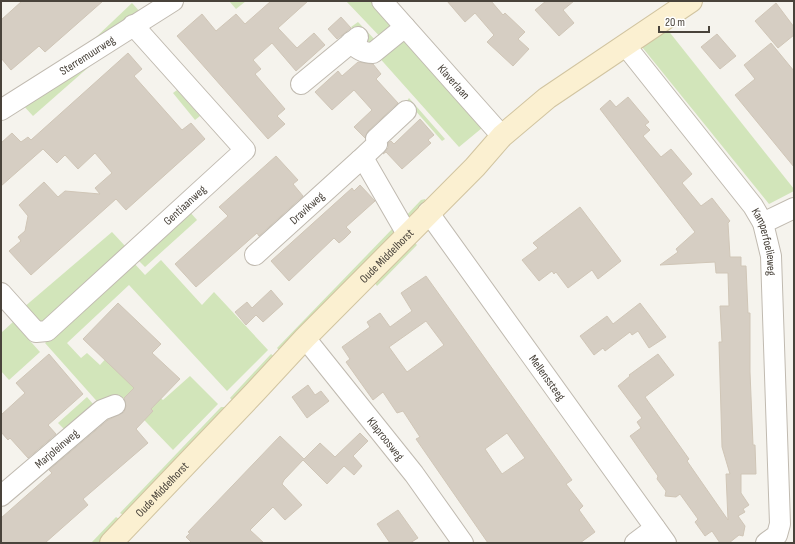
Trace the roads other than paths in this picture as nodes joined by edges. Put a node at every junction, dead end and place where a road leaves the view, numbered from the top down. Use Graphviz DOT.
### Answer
graph roads {
  1 [pos="173,1"];
  2 [pos="382,1"];
  3 [pos="691,1"];
  4 [pos="133,26"];
  5 [pos="405,27"];
  6 [pos="625,45"];
  7 [pos="301,84"];
  8 [pos="1,110"];
  9 [pos="406,111"];
  10 [pos="502,136"];
  11 [pos="360,160"];
  12 [pos="794,208"];
  13 [pos="428,212"];
  14 [pos="763,223"];
  15 [pos="407,234"];
  16 [pos="255,256"];
  17 [pos="1,293"];
  18 [pos="305,338"];
  19 [pos="115,405"];
  20 [pos="786,480"];
  21 [pos="1,496"];
  22 [pos="660,536"];
  23 [pos="111,543"];
  24 [pos="463,543"];
  25 [pos="635,543"];
  26 [pos="766,543"];
  1 -- 4 [label="street, Sterremuurweg"];
  2 -- 5 [label="street, Klaverlaan"];
  3 -- 6 [label="street, Oude Middelhorst"];
  4 -- 8 [label="street, Sterremuurweg"];
  4 -- 17 [label="street, Gentiaanweg"];
  5 -- 7 [label="street"];
  5 -- 10 [label="street, Klaverlaan"];
  6 -- 10 [label="street, Oude Middelhorst"];
  6 -- 14 [label="street, Kamperfoelieweg"];
  9 -- 11 [label="street, Dravikweg"];
  10 -- 13 [label="street, Oude Middelhorst"];
  11 -- 15 [label="street"];
  11 -- 16 [label="street, Dravikweg"];
  12 -- 14 [label="street"];
  13 -- 15 [label="street, Oude Middelhorst"];
  13 -- 22 [label="street, Mellenssteeg"];
  14 -- 20 [label="street, Kamperfoelieweg"];
  15 -- 18 [label="street, Oude Middelhorst"];
  18 -- 23 [label="street, Oude Middelhorst"];
  18 -- 24 [label="street, Klaproosweg"];
  19 -- 21 [label="street, Marjoleinweg"];
  20 -- 26 [label="street, Kamperfoelieweg"];
  22 -- 25 [label="street"];
}
